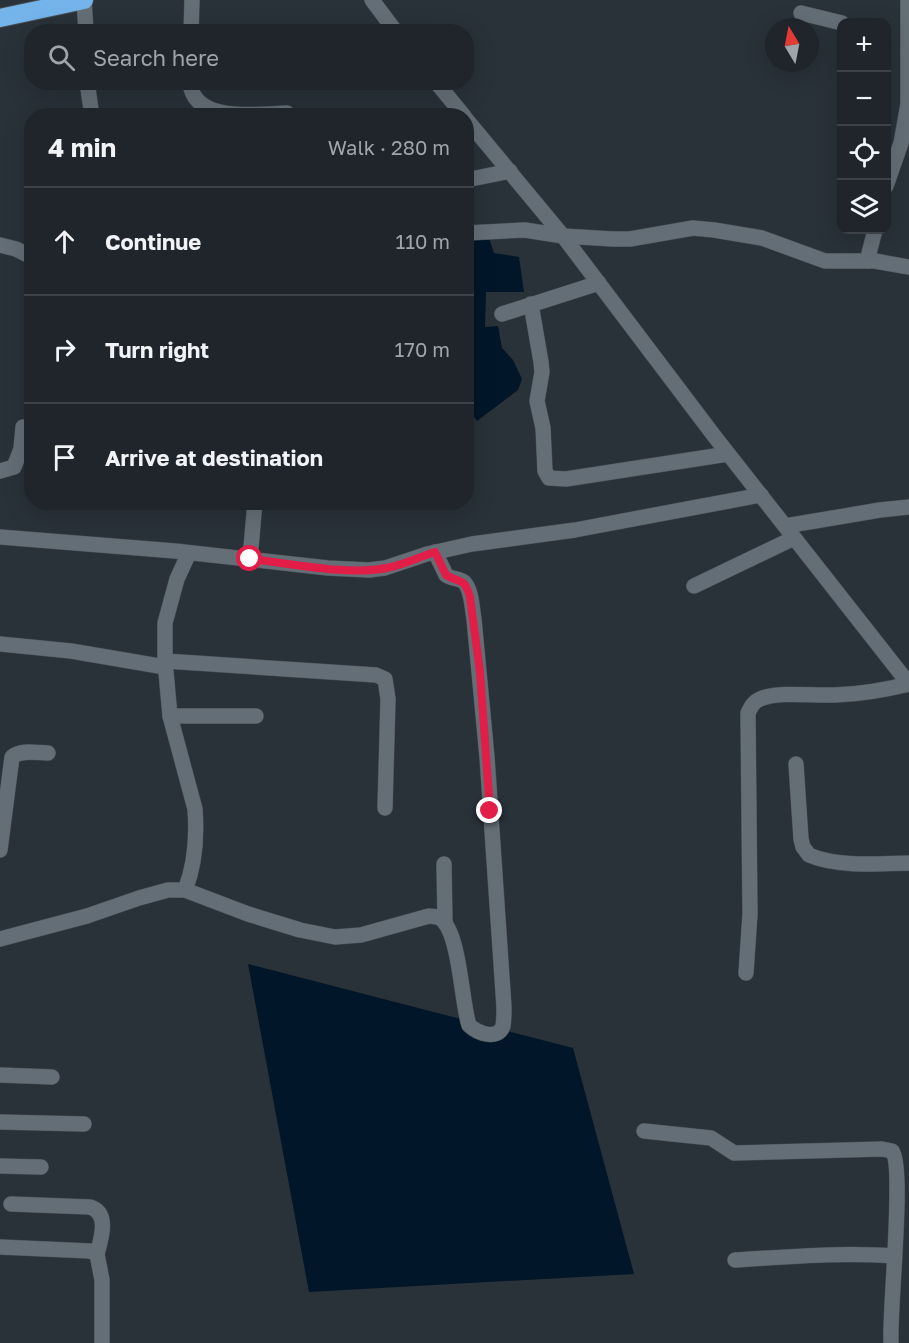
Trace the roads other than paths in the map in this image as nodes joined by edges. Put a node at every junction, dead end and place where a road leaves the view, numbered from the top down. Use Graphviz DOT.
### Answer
graph roads {
  1 [pos="192,0"];
  2 [pos="372,0"];
  3 [pos="908,0"];
  4 [pos="76,1"];
  5 [pos="801,13"];
  6 [pos="0,18"];
  7 [pos="837,22"];
  8 [pos="83,24"];
  9 [pos="192,24"];
  10 [pos="390,24"];
  11 [pos="88,90"];
  12 [pos="190,90"];
  13 [pos="443,90"];
  14 [pos="91,108"];
  15 [pos="210,108"];
  16 [pos="458,108"];
  17 [pos="474,128"];
  18 [pos="510,171"];
  19 [pos="474,178"];
  20 [pos="888,180"];
  21 [pos="474,233"];
  22 [pos="874,234"];
  23 [pos="563,236"];
  24 [pos="0,245"];
  25 [pos="24,253"];
  26 [pos="867,261"];
  27 [pos="909,267"];
  28 [pos="598,283"];
  29 [pos="531,304"];
  30 [pos="502,314"];
  31 [pos="23,427"];
  32 [pos="728,454"];
  33 [pos="0,471"];
  34 [pos="761,495"];
  35 [pos="909,507"];
  36 [pos="254,510"];
  37 [pos="790,532"];
  38 [pos="0,537"];
  39 [pos="435,552"];
  40 [pos="189,553"];
  41 [pos="250,559"];
  42 [pos="694,586"];
  43 [pos="0,644"];
  44 [pos="165,664"];
  45 [pos="170,716"];
  46 [pos="256,716"];
  47 [pos="48,753"];
  48 [pos="796,764"];
  49 [pos="385,808"];
  50 [pos="0,850"];
  51 [pos="909,863"];
  52 [pos="444,864"];
  53 [pos="188,891"];
  54 [pos="445,923"];
  55 [pos="0,939"];
  56 [pos="746,973"];
  57 [pos="0,1075"];
  58 [pos="52,1077"];
  59 [pos="0,1122"];
  60 [pos="84,1124"];
  61 [pos="644,1131"];
  62 [pos="0,1166"];
  63 [pos="41,1167"];
  64 [pos="11,1204"];
  65 [pos="903,1217"];
  66 [pos="0,1247"];
  67 [pos="97,1254"];
  68 [pos="893,1256"];
  69 [pos="735,1260"];
  70 [pos="102,1343"];
  71 [pos="891,1343"];
  1 -- 9 [label="street"];
  2 -- 10 [label="street"];
  3 -- 20 [label="street"];
  4 -- 6 [label="highway"];
  4 -- 8 [label="street"];
  5 -- 7 [label="street"];
  11 -- 14 [label="street"];
  12 -- 15 [label="street"];
  13 -- 16 [label="street"];
  17 -- 18 [label="street"];
  18 -- 19 [label="street"];
  18 -- 23 [label="street"];
  21 -- 23 [label="street"];
  22 -- 26 [label="street"];
  23 -- 26 [label="street"];
  23 -- 28 [label="street"];
  24 -- 25 [label="street"];
  26 -- 27 [label="street"];
  28 -- 29 [label="street"];
  28 -- 32 [label="street"];
  29 -- 30 [label="street"];
  29 -- 32 [label="street"];
  31 -- 33 [label="street"];
  32 -- 34 [label="street"];
  34 -- 37 [label="street"];
  34 -- 39 [label="street"];
  35 -- 37 [label="street"];
  36 -- 41 [label="street"];
  37 -- 42 [label="street"];
  37 -- 56 [label="street"];
  38 -- 40 [label="street"];
  39 -- 41 [label="street"];
  39 -- 54 [label="street"];
  40 -- 41 [label="street"];
  40 -- 44 [label="street"];
  43 -- 44 [label="street"];
  44 -- 45 [label="street"];
  44 -- 49 [label="street"];
  45 -- 46 [label="street"];
  45 -- 53 [label="street"];
  47 -- 50 [label="street"];
  48 -- 51 [label="street"];
  52 -- 54 [label="street"];
  53 -- 54 [label="street"];
  53 -- 55 [label="street"];
  57 -- 58 [label="street"];
  59 -- 60 [label="street"];
  61 -- 65 [label="street"];
  62 -- 63 [label="street"];
  64 -- 67 [label="street"];
  65 -- 68 [label="street"];
  66 -- 67 [label="street"];
  67 -- 70 [label="street"];
  68 -- 69 [label="street"];
  68 -- 71 [label="street"];
}
